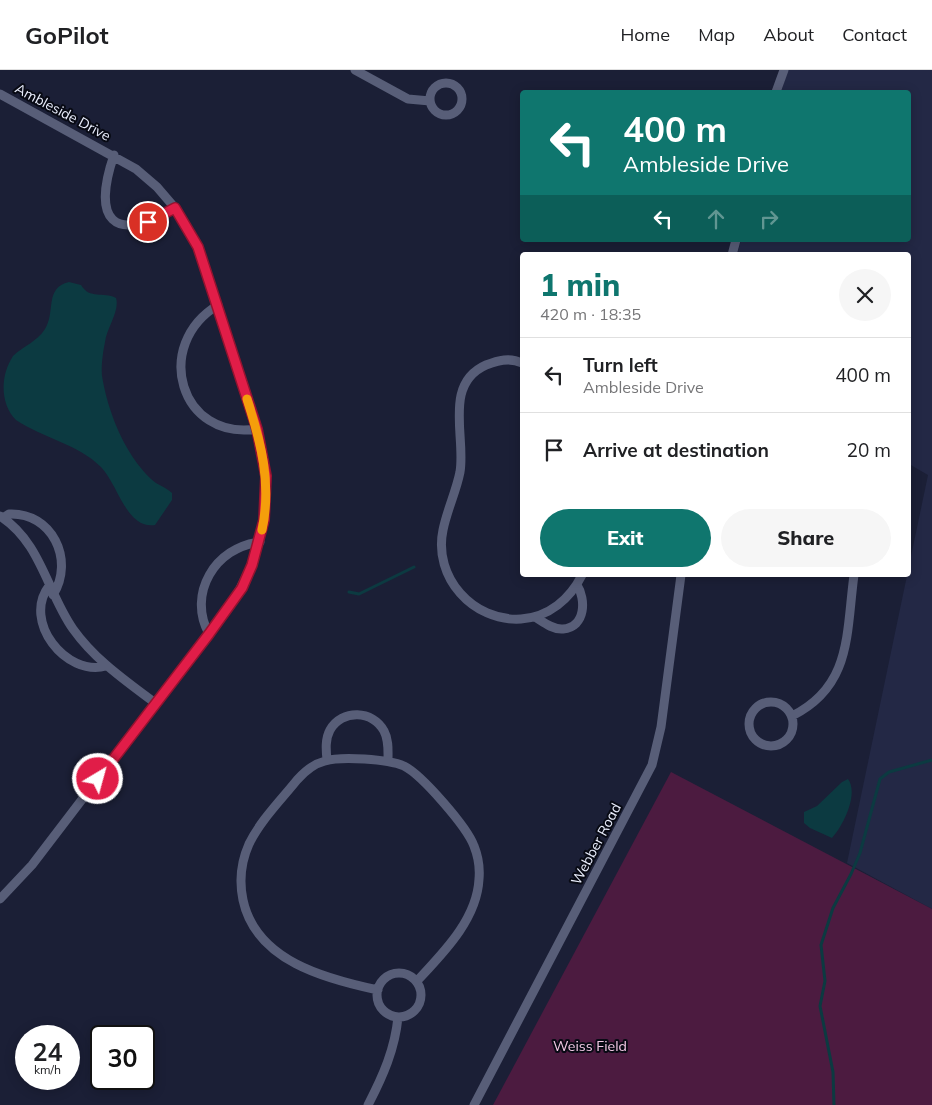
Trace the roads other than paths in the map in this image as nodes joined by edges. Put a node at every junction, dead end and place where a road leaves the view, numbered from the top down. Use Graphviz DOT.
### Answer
graph roads {
  1 [pos="355,70"];
  2 [pos="784,70"];
  3 [pos="777,90"];
  4 [pos="0,94"];
  5 [pos="430,101"];
  6 [pos="114,155"];
  7 [pos="175,208"];
  8 [pos="218,305"];
  9 [pos="520,362"];
  10 [pos="257,429"];
  11 [pos="1,517"];
  12 [pos="260,542"];
  13 [pos="581,577"];
  14 [pos="682,577"];
  15 [pos="854,577"];
  16 [pos="577,585"];
  17 [pos="51,590"];
  18 [pos="535,617"];
  19 [pos="209,634"];
  20 [pos="106,666"];
  21 [pos="155,704"];
  22 [pos="792,716"];
  23 [pos="327,760"];
  24 [pos="388,761"];
  25 [pos="0,899"];
  26 [pos="417,981"];
  27 [pos="378,990"];
  28 [pos="398,1017"];
  29 [pos="368,1105"];
  30 [pos="474,1105"];
  1 -- 5 [label="street"];
  2 -- 3 [label="street"];
  4 -- 6 [label="street, Ambleside Drive"];
  6 -- 7 [label="street, Ambleside Drive"];
  6 -- 7 [label="street, Ambleside Drive"];
  7 -- 8 [label="street, Ambleside Drive"];
  8 -- 10 [label="street, Ambleside Drive"];
  8 -- 10 [label="street"];
  9 -- 18 [label="street"];
  10 -- 12 [label="street, Ambleside Drive"];
  11 -- 17 [label="street"];
  11 -- 17 [label="street"];
  12 -- 19 [label="street, Ambleside Drive"];
  12 -- 19 [label="street"];
  13 -- 16 [label="street"];
  14 -- 30 [label="street, Webber Road"];
  15 -- 22 [label="street"];
  16 -- 18 [label="street"];
  16 -- 18 [label="street"];
  17 -- 20 [label="street"];
  17 -- 20 [label="street"];
  19 -- 21 [label="street, Ambleside Drive"];
  20 -- 21 [label="street"];
  21 -- 25 [label="street, Ambleside Drive"];
  22 -- 22 [label="street"];
  23 -- 24 [label="street"];
  23 -- 24 [label="street"];
  23 -- 27 [label="street"];
  24 -- 26 [label="street"];
  26 -- 27 [label="street"];
  26 -- 28 [label="street"];
  27 -- 28 [label="street"];
  28 -- 29 [label="street"];
}
